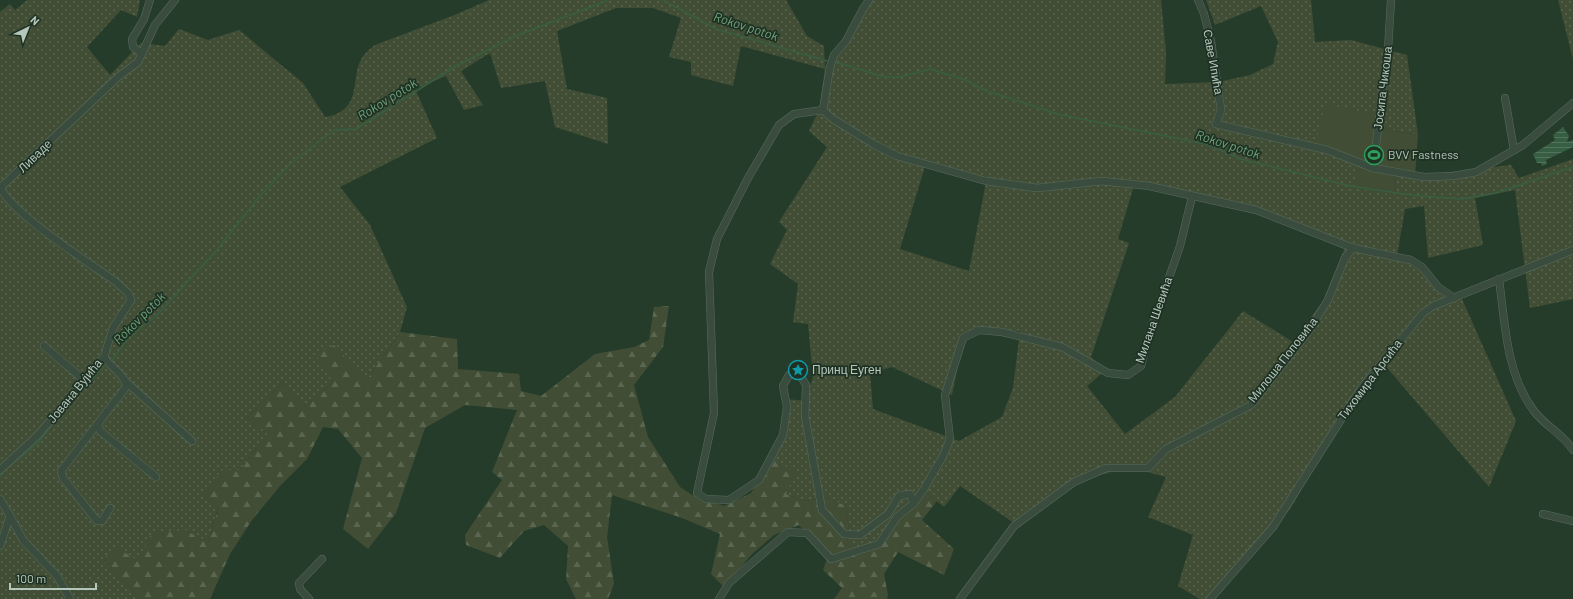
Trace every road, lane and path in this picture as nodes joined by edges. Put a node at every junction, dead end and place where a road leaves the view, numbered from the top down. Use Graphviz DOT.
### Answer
graph roads {
  1 [pos="150,0"];
  2 [pos="175,0"];
  3 [pos="869,0"];
  4 [pos="1198,0"];
  5 [pos="1391,0"];
  6 [pos="141,53"];
  7 [pos="1505,98"];
  8 [pos="1573,103"];
  9 [pos="823,110"];
  10 [pos="1514,150"];
  11 [pos="1373,168"];
  12 [pos="0,188"];
  13 [pos="1192,197"];
  14 [pos="1353,248"];
  15 [pos="1573,250"];
  16 [pos="1499,279"];
  17 [pos="1454,298"];
  18 [pos="131,300"];
  19 [pos="44,346"];
  20 [pos="104,357"];
  21 [pos="126,380"];
  22 [pos="85,382"];
  23 [pos="98,425"];
  24 [pos="192,441"];
  25 [pos="1573,450"];
  26 [pos="0,470"];
  27 [pos="156,477"];
  28 [pos="0,499"];
  29 [pos="914,503"];
  30 [pos="110,508"];
  31 [pos="1542,514"];
  32 [pos="10,516"];
  33 [pos="1573,521"];
  34 [pos="0,546"];
  35 [pos="322,559"];
  36 [pos="70,599"];
  37 [pos="309,599"];
  38 [pos="719,599"];
  39 [pos="960,599"];
  40 [pos="1210,599"];
  1 -- 6 [label="street"];
  2 -- 6 [label="street, Ливаде"];
  3 -- 9 [label="street"];
  4 -- 11 [label="street, Саве Ипића"];
  5 -- 11 [label="street, Јосипа Чикоша"];
  6 -- 12 [label="street, Ливаде"];
  7 -- 10 [label="street"];
  8 -- 10 [label="street"];
  9 -- 13 [label="street"];
  9 -- 29 [label="street"];
  10 -- 11 [label="street"];
  12 -- 18 [label="street, Ливаде"];
  13 -- 14 [label="street"];
  13 -- 29 [label="street, Милана Шевића"];
  14 -- 17 [label="street"];
  14 -- 39 [label="street, Милоша Поповића"];
  15 -- 16 [label="street, Тихомира Арсића"];
  16 -- 17 [label="street, Тихомира Арсића"];
  16 -- 25 [label="street"];
  17 -- 40 [label="street, Тихомира Арсића"];
  18 -- 20 [label="street, Јована Вујића"];
  19 -- 22 [label="street"];
  20 -- 21 [label="street"];
  20 -- 22 [label="street, Јована Вујића"];
  21 -- 23 [label="street"];
  21 -- 24 [label="street"];
  22 -- 26 [label="street, Јована Вујића"];
  23 -- 27 [label="street"];
  23 -- 30 [label="street"];
  28 -- 32 [label="street"];
  29 -- 38 [label="street, Милана Шевића"];
  31 -- 33 [label="street"];
  32 -- 34 [label="street"];
  32 -- 36 [label="street"];
  35 -- 37 [label="street"];
}
